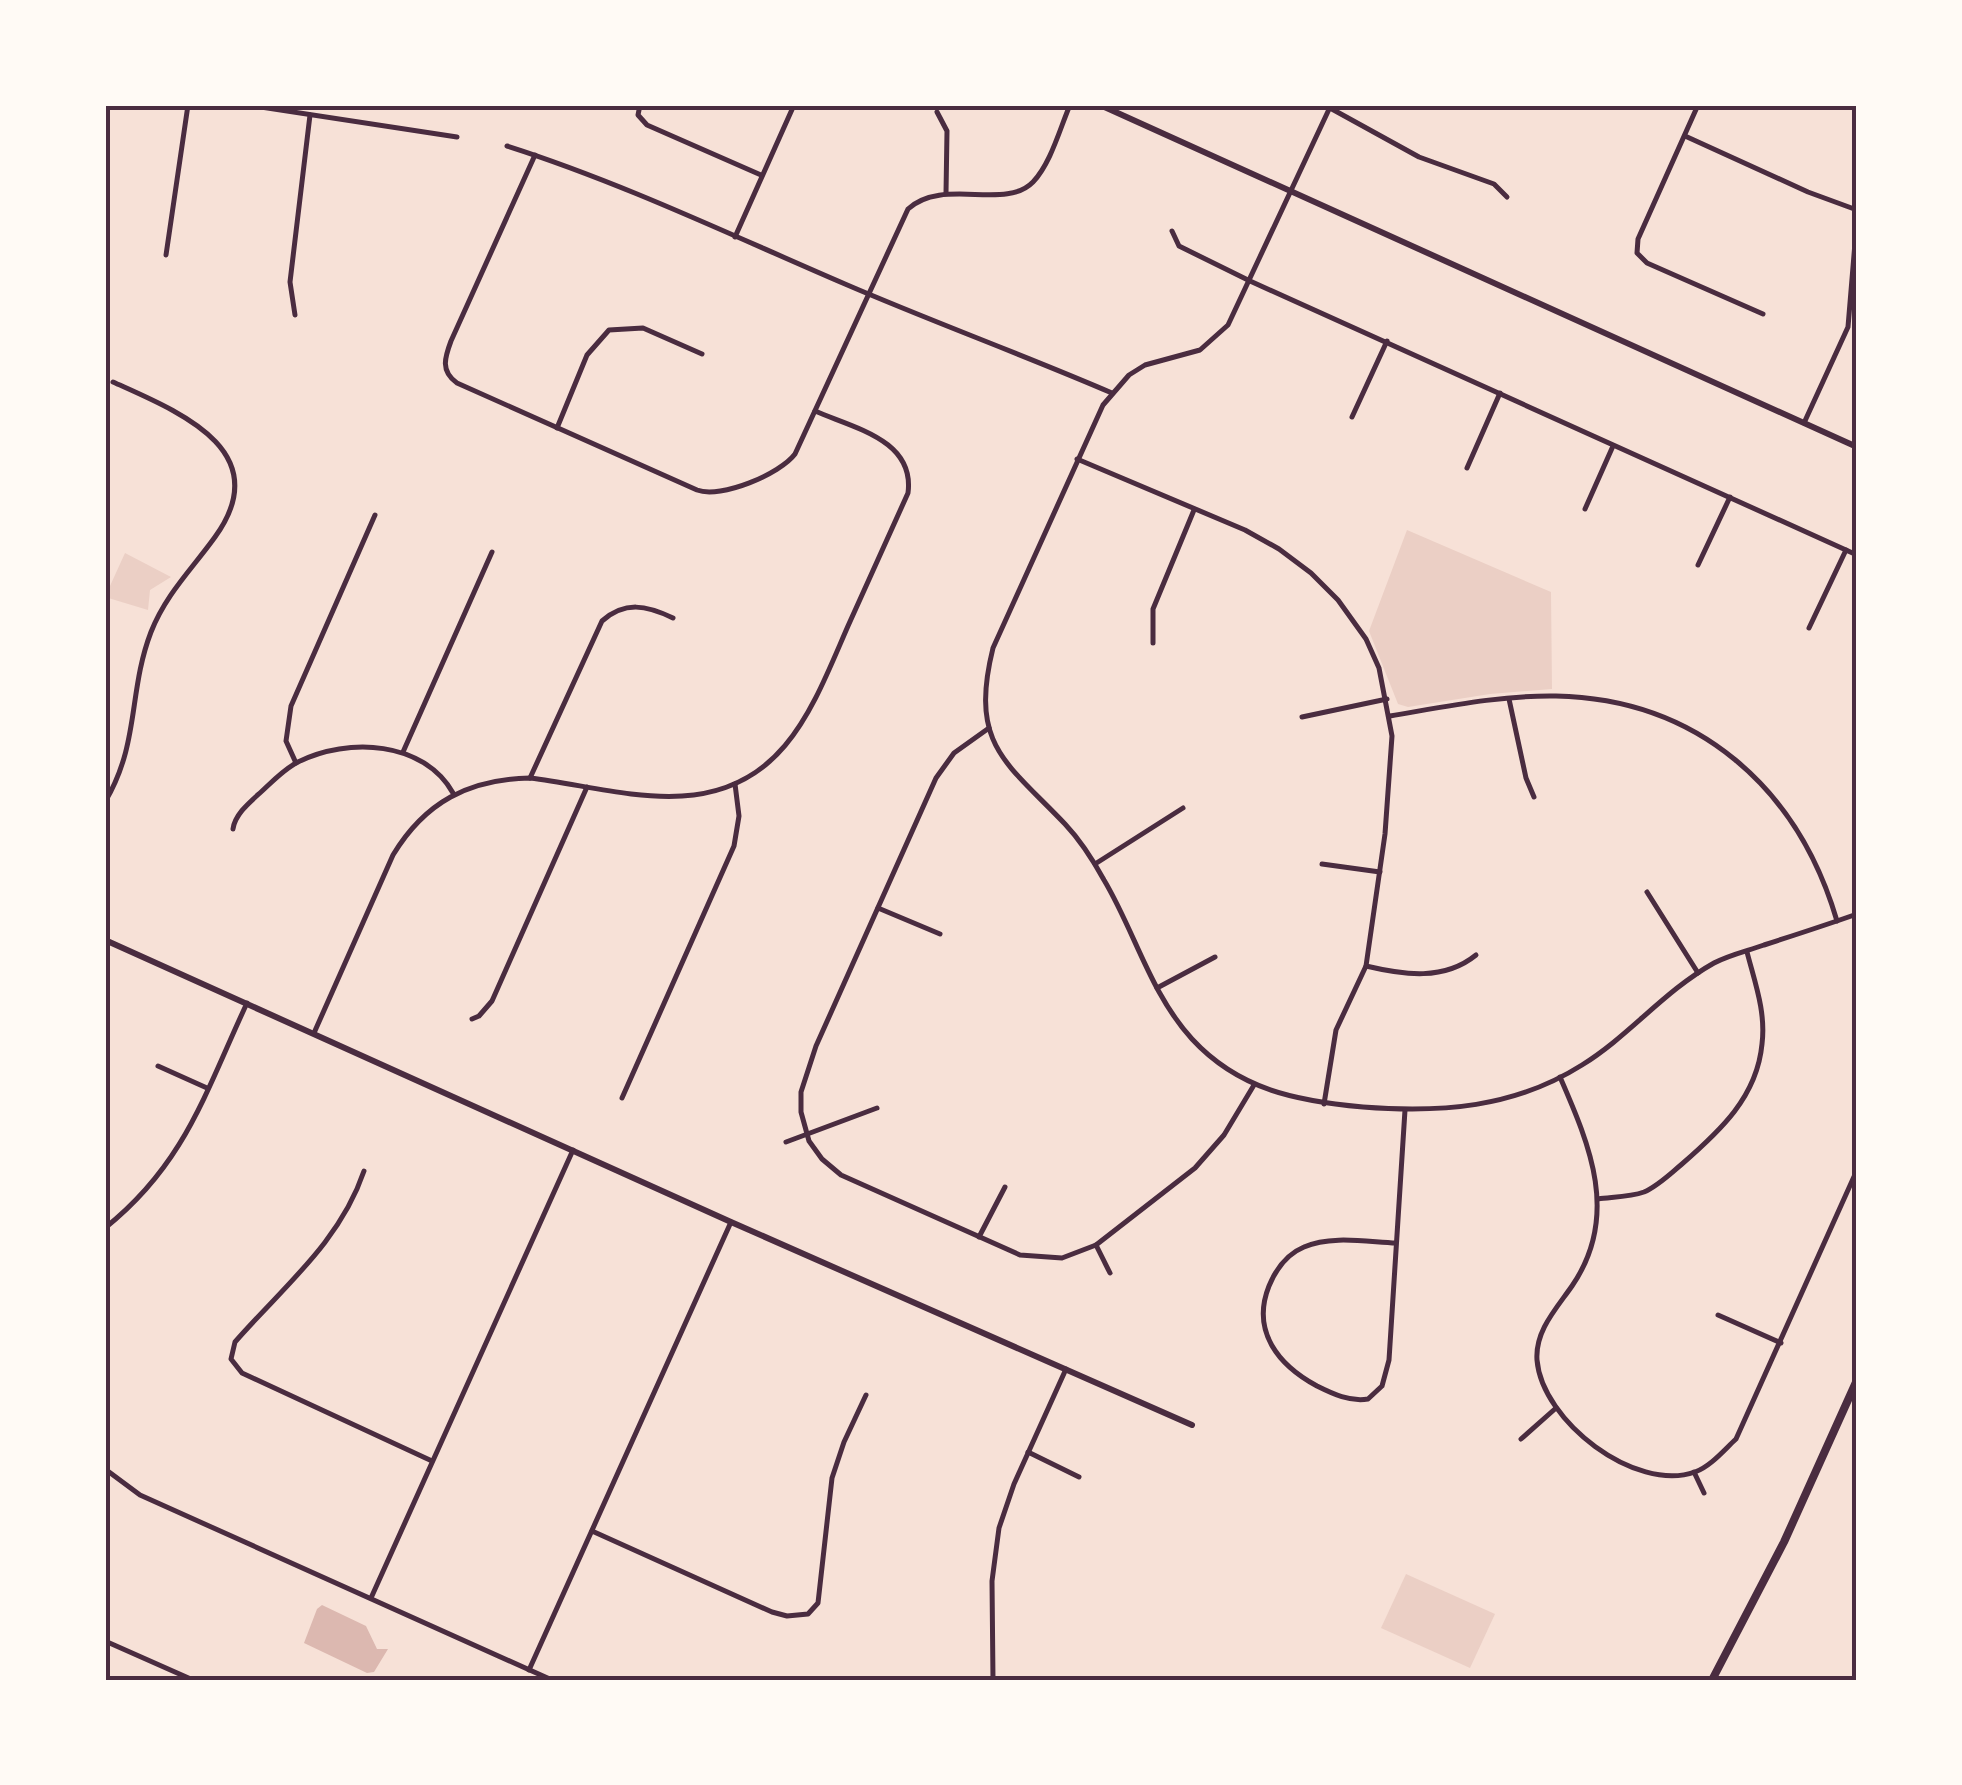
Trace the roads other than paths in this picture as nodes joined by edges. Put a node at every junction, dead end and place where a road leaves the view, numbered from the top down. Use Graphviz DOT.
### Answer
graph roads {
  1 [pos="188,105"];
  2 [pos="248,105"];
  3 [pos="640,105"];
  4 [pos="794,105"];
  5 [pos="1070,105"];
  6 [pos="1100,105"];
  7 [pos="1698,105"];
  8 [pos="1331,107"];
  9 [pos="937,112"];
  10 [pos="310,115"];
  11 [pos="1684,136"];
  12 [pos="456,137"];
  13 [pos="507,146"];
  14 [pos="534,155"];
  15 [pos="761,174"];
  16 [pos="1292,192"];
  17 [pos="946,194"];
  18 [pos="1506,197"];
  19 [pos="1857,210"];
  20 [pos="1857,219"];
  21 [pos="1172,231"];
  22 [pos="735,237"];
  23 [pos="166,255"];
  24 [pos="1250,281"];
  25 [pos="868,294"];
  26 [pos="1854,306"];
  27 [pos="1763,314"];
  28 [pos="294,315"];
  29 [pos="1387,341"];
  30 [pos="702,354"];
  31 [pos="114,382"];
  32 [pos="1500,392"];
  33 [pos="1112,394"];
  34 [pos="815,411"];
  35 [pos="1352,417"];
  36 [pos="1804,423"];
  37 [pos="557,428"];
  38 [pos="1613,446"];
  39 [pos="1857,447"];
  40 [pos="1076,459"];
  41 [pos="1467,468"];
  42 [pos="1730,498"];
  43 [pos="1194,509"];
  44 [pos="1585,510"];
  45 [pos="376,515"];
  46 [pos="1846,550"];
  47 [pos="492,552"];
  48 [pos="1857,555"];
  49 [pos="1698,565"];
  50 [pos="672,618"];
  51 [pos="1809,628"];
  52 [pos="1153,643"];
  53 [pos="1387,699"];
  54 [pos="1509,699"];
  55 [pos="1390,716"];
  56 [pos="1302,717"];
  57 [pos="990,728"];
  58 [pos="403,752"];
  59 [pos="296,763"];
  60 [pos="530,778"];
  61 [pos="735,784"];
  62 [pos="587,787"];
  63 [pos="453,793"];
  64 [pos="1534,798"];
  65 [pos="105,802"];
  66 [pos="1183,808"];
  67 [pos="233,829"];
  68 [pos="1095,864"];
  69 [pos="1322,864"];
  70 [pos="1380,872"];
  71 [pos="1647,892"];
  72 [pos="878,908"];
  73 [pos="1857,914"];
  74 [pos="1838,921"];
  75 [pos="940,934"];
  76 [pos="105,940"];
  77 [pos="1746,951"];
  78 [pos="1476,954"];
  79 [pos="1215,958"];
  80 [pos="1366,966"];
  81 [pos="1698,973"];
  82 [pos="1157,988"];
  83 [pos="246,1003"];
  84 [pos="472,1019"];
  85 [pos="314,1033"];
  86 [pos="158,1066"];
  87 [pos="1560,1078"];
  88 [pos="1254,1084"];
  89 [pos="208,1088"];
  90 [pos="622,1098"];
  91 [pos="1324,1104"];
  92 [pos="877,1108"];
  93 [pos="1404,1110"];
  94 [pos="808,1134"];
  95 [pos="786,1142"];
  96 [pos="573,1150"];
  97 [pos="364,1170"];
  98 [pos="1857,1170"];
  99 [pos="1005,1187"];
  100 [pos="1598,1198"];
  101 [pos="731,1222"];
  102 [pos="105,1228"];
  103 [pos="979,1237"];
  104 [pos="1396,1243"];
  105 [pos="1096,1245"];
  106 [pos="1110,1273"];
  107 [pos="1718,1314"];
  108 [pos="1781,1342"];
  109 [pos="1066,1368"];
  110 [pos="1857,1380"];
  111 [pos="866,1395"];
  112 [pos="1556,1408"];
  113 [pos="1192,1424"];
  114 [pos="1521,1439"];
  115 [pos="1028,1452"];
  116 [pos="432,1461"];
  117 [pos="105,1469"];
  118 [pos="1694,1472"];
  119 [pos="1079,1477"];
  120 [pos="1704,1493"];
  121 [pos="592,1530"];
  122 [pos="371,1598"];
  123 [pos="105,1641"];
  124 [pos="529,1670"];
  125 [pos="192,1680"];
  126 [pos="552,1680"];
  127 [pos="993,1680"];
  128 [pos="1712,1680"];
  1 -- 23 [label="street"];
  2 -- 10 [label="street"];
  3 -- 15 [label="street"];
  4 -- 15 [label="street"];
  5 -- 17 [label="street"];
  6 -- 16 [label="street"];
  7 -- 11 [label="street"];
  8 -- 16 [label="street"];
  8 -- 18 [label="street"];
  9 -- 17 [label="street"];
  10 -- 12 [label="street"];
  10 -- 28 [label="street"];
  11 -- 19 [label="street"];
  11 -- 27 [label="street"];
  13 -- 14 [label="street"];
  14 -- 22 [label="street"];
  14 -- 37 [label="street"];
  15 -- 22 [label="street"];
  16 -- 24 [label="street"];
  16 -- 36 [label="street"];
  17 -- 25 [label="street"];
  20 -- 26 [label="street"];
  21 -- 24 [label="street"];
  22 -- 25 [label="street"];
  24 -- 29 [label="street"];
  24 -- 33 [label="street"];
  25 -- 33 [label="street"];
  25 -- 34 [label="street"];
  26 -- 36 [label="street"];
  29 -- 32 [label="street"];
  29 -- 35 [label="street"];
  30 -- 37 [label="street"];
  31 -- 65 [label="street"];
  32 -- 38 [label="street"];
  32 -- 41 [label="street"];
  33 -- 40 [label="street"];
  34 -- 37 [label="street"];
  34 -- 61 [label="street"];
  36 -- 39 [label="street"];
  38 -- 42 [label="street"];
  38 -- 44 [label="street"];
  40 -- 43 [label="street"];
  40 -- 57 [label="street"];
  42 -- 46 [label="street"];
  42 -- 49 [label="street"];
  43 -- 52 [label="street"];
  43 -- 53 [label="street"];
  45 -- 59 [label="street"];
  46 -- 48 [label="street"];
  46 -- 51 [label="street"];
  47 -- 58 [label="street"];
  50 -- 60 [label="street"];
  53 -- 55 [label="street"];
  53 -- 56 [label="street"];
  54 -- 55 [label="street"];
  54 -- 64 [label="street"];
  54 -- 74 [label="street"];
  55 -- 70 [label="street"];
  57 -- 68 [label="street"];
  57 -- 72 [label="street"];
  58 -- 59 [label="street"];
  58 -- 63 [label="street"];
  59 -- 67 [label="street"];
  60 -- 62 [label="street"];
  60 -- 63 [label="street"];
  61 -- 62 [label="street"];
  61 -- 90 [label="street"];
  62 -- 84 [label="street"];
  63 -- 85 [label="street"];
  66 -- 68 [label="street"];
  68 -- 82 [label="street"];
  69 -- 70 [label="street"];
  70 -- 80 [label="street"];
  71 -- 81 [label="street"];
  72 -- 75 [label="street"];
  72 -- 94 [label="street"];
  73 -- 74 [label="street"];
  74 -- 77 [label="street"];
  76 -- 83 [label="street"];
  77 -- 81 [label="street"];
  77 -- 100 [label="street"];
  78 -- 80 [label="street"];
  79 -- 82 [label="street"];
  80 -- 91 [label="street"];
  81 -- 87 [label="street"];
  82 -- 88 [label="street"];
  83 -- 85 [label="street"];
  83 -- 89 [label="street"];
  85 -- 96 [label="street"];
  86 -- 89 [label="street"];
  87 -- 93 [label="street"];
  87 -- 100 [label="street"];
  88 -- 91 [label="street"];
  88 -- 105 [label="street"];
  89 -- 102 [label="street"];
  91 -- 93 [label="street"];
  92 -- 94 [label="street"];
  93 -- 104 [label="street"];
  94 -- 95 [label="street"];
  94 -- 103 [label="street"];
  96 -- 101 [label="street"];
  96 -- 116 [label="street"];
  97 -- 116 [label="street"];
  98 -- 108 [label="street"];
  99 -- 103 [label="street"];
  100 -- 112 [label="street"];
  101 -- 109 [label="street"];
  101 -- 121 [label="street"];
  103 -- 105 [label="street"];
  104 -- 104 [label="street"];
  105 -- 106 [label="street"];
  107 -- 108 [label="street"];
  108 -- 118 [label="street"];
  109 -- 113 [label="street"];
  109 -- 115 [label="street"];
  110 -- 128 [label="main road"];
  111 -- 121 [label="street"];
  112 -- 114 [label="street"];
  112 -- 118 [label="street"];
  115 -- 119 [label="street"];
  115 -- 127 [label="street"];
  116 -- 122 [label="street"];
  117 -- 122 [label="street"];
  118 -- 120 [label="street"];
  121 -- 124 [label="street"];
  122 -- 124 [label="street"];
  123 -- 125 [label="street"];
  124 -- 126 [label="street"];
}
